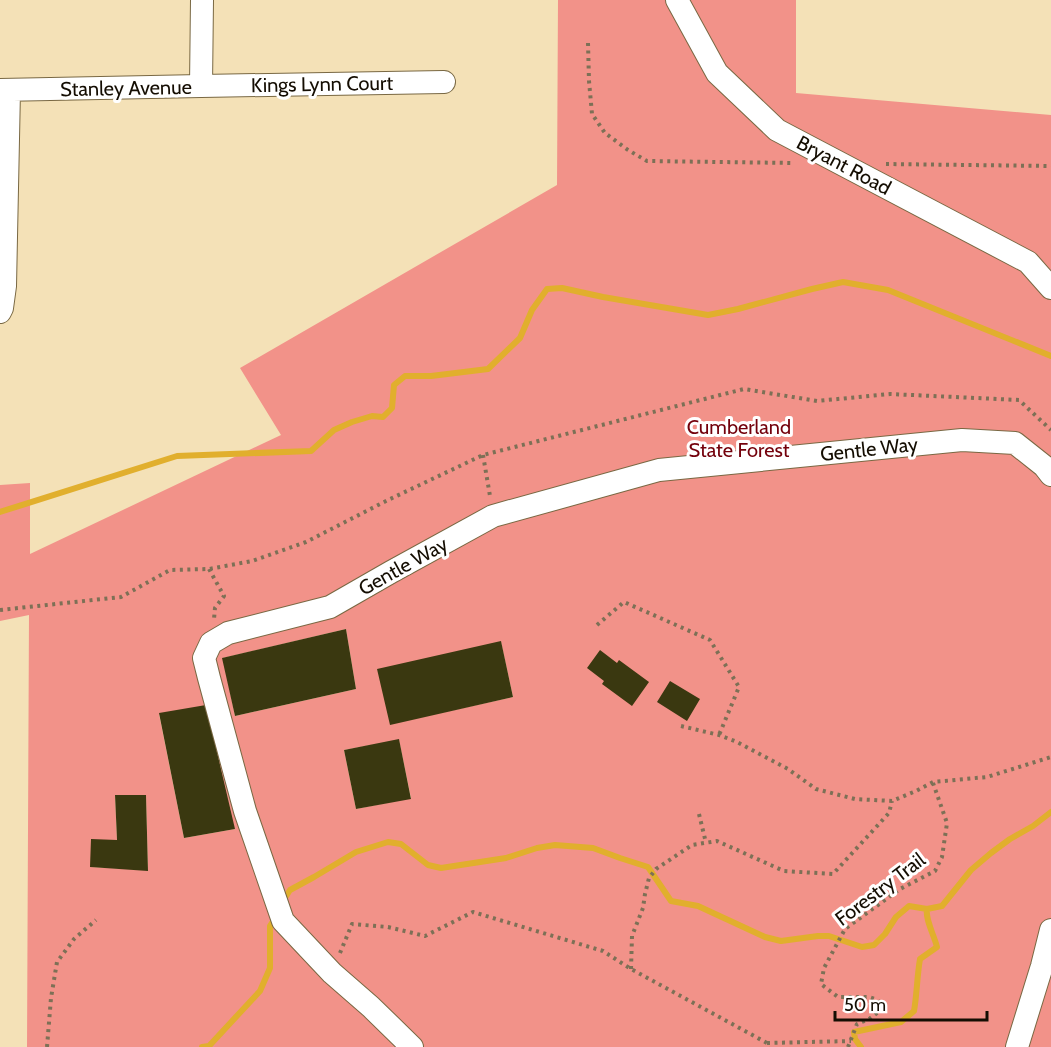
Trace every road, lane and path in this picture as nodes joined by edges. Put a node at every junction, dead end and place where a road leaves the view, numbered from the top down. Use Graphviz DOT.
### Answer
graph roads {
  1 [pos="202,0"];
  2 [pos="677,0"];
  3 [pos="444,82"];
  4 [pos="201,86"];
  5 [pos="5,90"];
  6 [pos="1051,288"];
  7 [pos="0,312"];
  8 [pos="1051,430"];
  9 [pos="483,455"];
  10 [pos="1051,475"];
  11 [pos="493,516"];
  12 [pos="209,569"];
  13 [pos="0,609"];
  14 [pos="597,625"];
  15 [pos="211,643"];
  16 [pos="681,726"];
  17 [pos="719,735"];
  18 [pos="1051,758"];
  19 [pos="933,782"];
  20 [pos="892,801"];
  21 [pos="699,814"];
  22 [pos="706,843"];
  23 [pos="96,920"];
  24 [pos="1051,930"];
  25 [pos="631,969"];
  26 [pos="332,973"];
  27 [pos="850,1041"];
  28 [pos="768,1045"];
  29 [pos="47,1047"];
  30 [pos="412,1047"];
  31 [pos="848,1047"];
  32 [pos="1017,1047"];
  1 -- 4 [label="street, Stanley Avenue"];
  2 -- 6 [label="street, Bryant Road"];
  3 -- 4 [label="street, Kings Lynn Court"];
  4 -- 5 [label="street, Stanley Avenue"];
  5 -- 7 [label="street"];
  8 -- 9 [label="path"];
  9 -- 11 [label="path"];
  9 -- 12 [label="path"];
  10 -- 11 [label="street, Gentle Way"];
  11 -- 15 [label="street, Gentle Way"];
  12 -- 13 [label="path"];
  12 -- 15 [label="path"];
  14 -- 17 [label="path"];
  15 -- 26 [label="street"];
  16 -- 17 [label="path"];
  17 -- 20 [label="path"];
  18 -- 19 [label="path"];
  19 -- 20 [label="path"];
  19 -- 27 [label="path, Forestry Trail"];
  20 -- 22 [label="path, Forestry Trail"];
  21 -- 22 [label="path"];
  22 -- 25 [label="path"];
  23 -- 29 [label="path"];
  24 -- 32 [label="street"];
  25 -- 26 [label="path"];
  25 -- 28 [label="path"];
  26 -- 30 [label="street"];
  27 -- 28 [label="path"];
  27 -- 31 [label="path, Forestry Trail"];
}
